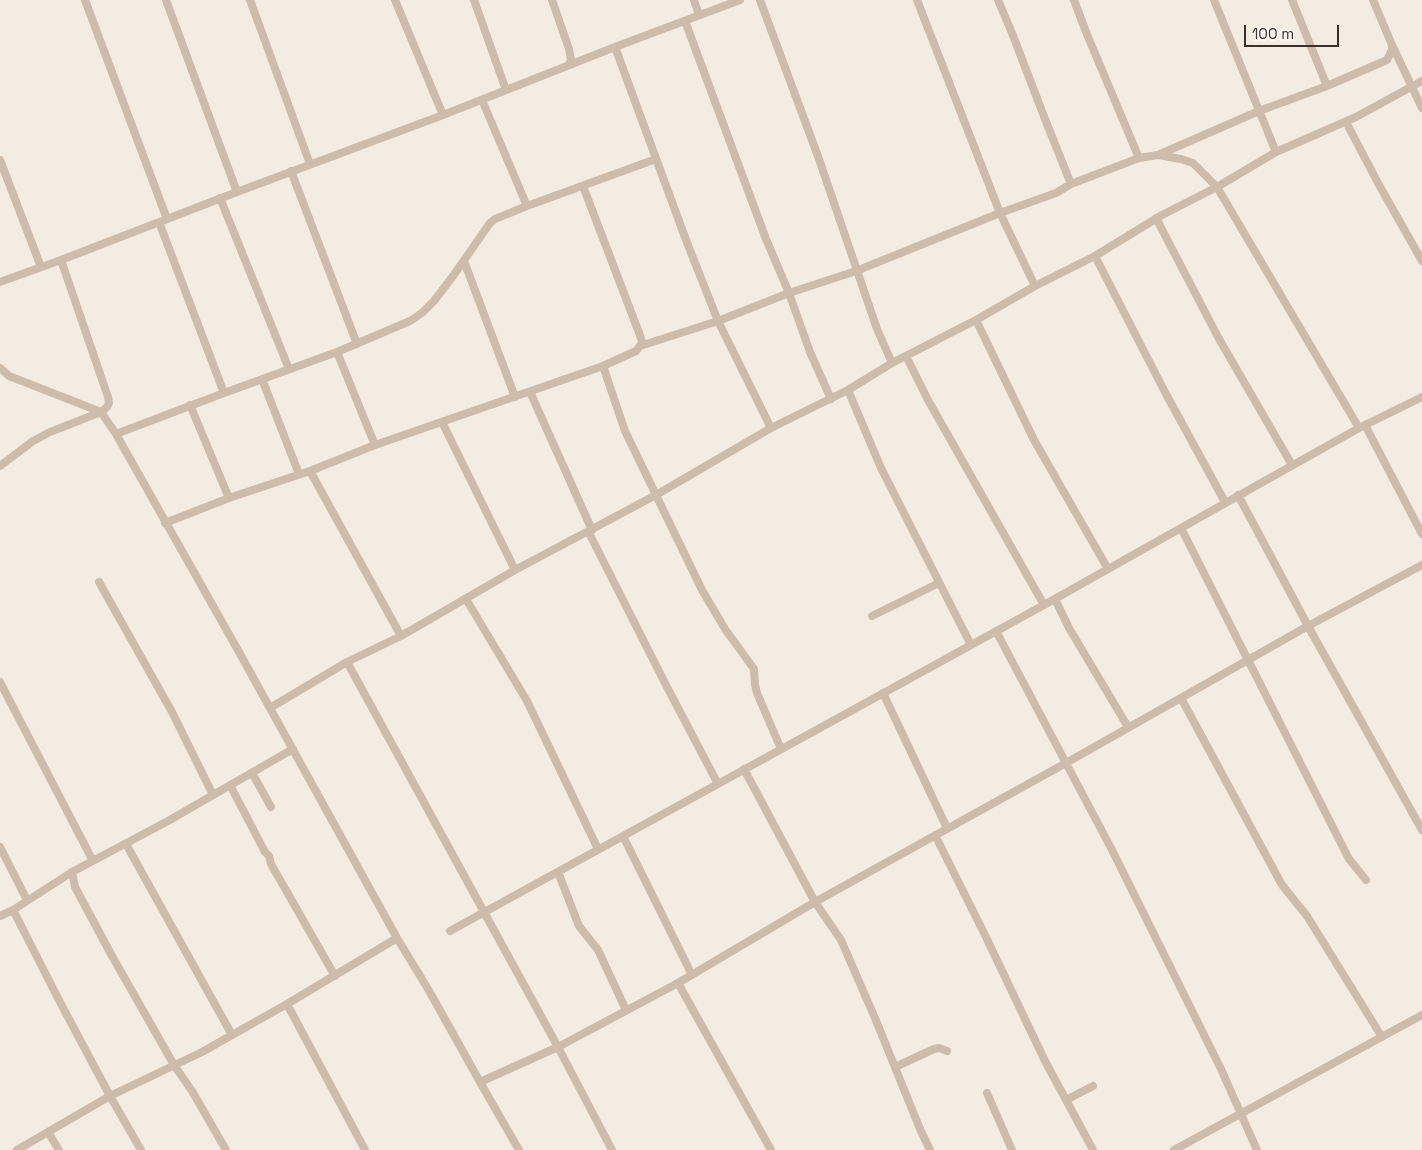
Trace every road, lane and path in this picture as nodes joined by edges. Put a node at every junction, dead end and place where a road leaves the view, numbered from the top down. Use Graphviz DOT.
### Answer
graph roads {
  1 [pos="85,0"];
  2 [pos="166,0"];
  3 [pos="250,0"];
  4 [pos="395,0"];
  5 [pos="474,0"];
  6 [pos="552,0"];
  7 [pos="694,0"];
  8 [pos="740,0"];
  9 [pos="760,0"];
  10 [pos="917,0"];
  11 [pos="998,0"];
  12 [pos="1074,0"];
  13 [pos="1214,0"];
  14 [pos="1292,0"];
  15 [pos="1373,0"];
  16 [pos="699,15"];
  17 [pos="685,20"];
  18 [pos="1392,45"];
  19 [pos="615,47"];
  20 [pos="569,65"];
  21 [pos="1422,81"];
  22 [pos="1327,86"];
  23 [pos="1411,87"];
  24 [pos="506,90"];
  25 [pos="482,100"];
  26 [pos="1422,108"];
  27 [pos="1259,111"];
  28 [pos="443,115"];
  29 [pos="1346,122"];
  30 [pos="1276,152"];
  31 [pos="1158,155"];
  32 [pos="1140,158"];
  33 [pos="656,159"];
  34 [pos="0,160"];
  35 [pos="310,164"];
  36 [pos="291,171"];
  37 [pos="1071,184"];
  38 [pos="583,186"];
  39 [pos="1217,188"];
  40 [pos="237,192"];
  41 [pos="220,198"];
  42 [pos="527,206"];
  43 [pos="1000,213"];
  44 [pos="1156,218"];
  45 [pos="163,221"];
  46 [pos="1095,256"];
  47 [pos="61,260"];
  48 [pos="1422,261"];
  49 [pos="464,262"];
  50 [pos="42,267"];
  51 [pos="856,271"];
  52 [pos="0,282"];
  53 [pos="1035,286"];
  54 [pos="790,293"];
  55 [pos="976,320"];
  56 [pos="718,321"];
  57 [pos="357,344"];
  58 [pos="640,346"];
  59 [pos="337,352"];
  60 [pos="906,356"];
  61 [pos="892,363"];
  62 [pos="603,366"];
  63 [pos="0,368"];
  64 [pos="289,369"];
  65 [pos="262,379"];
  66 [pos="848,390"];
  67 [pos="224,392"];
  68 [pos="530,392"];
  69 [pos="515,397"];
  70 [pos="1422,397"];
  71 [pos="831,399"];
  72 [pos="190,405"];
  73 [pos="101,412"];
  74 [pos="442,422"];
  75 [pos="1362,426"];
  76 [pos="772,428"];
  77 [pos="116,434"];
  78 [pos="376,445"];
  79 [pos="1292,465"];
  80 [pos="0,466"];
  81 [pos="310,471"];
  82 [pos="299,474"];
  83 [pos="656,495"];
  84 [pos="1238,495"];
  85 [pos="229,498"];
  86 [pos="1225,502"];
  87 [pos="165,523"];
  88 [pos="1181,528"];
  89 [pos="590,530"];
  90 [pos="1422,534"];
  91 [pos="1422,565"];
  92 [pos="1108,569"];
  93 [pos="515,570"];
  94 [pos="99,582"];
  95 [pos="939,583"];
  96 [pos="466,599"];
  97 [pos="1055,599"];
  98 [pos="1044,605"];
  99 [pos="872,616"];
  100 [pos="1308,626"];
  101 [pos="996,631"];
  102 [pos="401,636"];
  103 [pos="971,645"];
  104 [pos="1248,660"];
  105 [pos="347,662"];
  106 [pos="0,682"];
  107 [pos="884,693"];
  108 [pos="1181,698"];
  109 [pos="270,708"];
  110 [pos="1128,727"];
  111 [pos="293,749"];
  112 [pos="781,749"];
  113 [pos="1066,763"];
  114 [pos="744,769"];
  115 [pos="252,773"];
  116 [pos="718,784"];
  117 [pos="230,785"];
  118 [pos="214,795"];
  119 [pos="271,807"];
  120 [pos="947,828"];
  121 [pos="1422,830"];
  122 [pos="934,835"];
  123 [pos="623,836"];
  124 [pos="126,844"];
  125 [pos="0,847"];
  126 [pos="598,849"];
  127 [pos="93,861"];
  128 [pos="72,872"];
  129 [pos="558,872"];
  130 [pos="1366,880"];
  131 [pos="27,900"];
  132 [pos="815,902"];
  133 [pos="13,910"];
  134 [pos="485,914"];
  135 [pos="0,916"];
  136 [pos="450,932"];
  137 [pos="397,938"];
  138 [pos="692,975"];
  139 [pos="335,976"];
  140 [pos="678,983"];
  141 [pos="287,1004"];
  142 [pos="626,1010"];
  143 [pos="1422,1015"];
  144 [pos="232,1035"];
  145 [pos="1382,1037"];
  146 [pos="558,1047"];
  147 [pos="947,1051"];
  148 [pos="174,1065"];
  149 [pos="895,1068"];
  150 [pos="480,1082"];
  151 [pos="1094,1086"];
  152 [pos="987,1093"];
  153 [pos="110,1096"];
  154 [pos="1066,1100"];
  155 [pos="1240,1115"];
  156 [pos="48,1132"];
  157 [pos="17,1150"];
  158 [pos="59,1150"];
  159 [pos="142,1150"];
  160 [pos="226,1150"];
  161 [pos="365,1150"];
  162 [pos="519,1150"];
  163 [pos="612,1150"];
  164 [pos="771,1150"];
  165 [pos="930,1150"];
  166 [pos="1012,1150"];
  167 [pos="1093,1150"];
  168 [pos="1174,1150"];
  169 [pos="1257,1150"];
  1 -- 45 [label="street"];
  2 -- 40 [label="street"];
  3 -- 35 [label="street"];
  4 -- 28 [label="street"];
  5 -- 24 [label="street"];
  6 -- 20 [label="street"];
  7 -- 16 [label="street"];
  8 -- 16 [label="street"];
  9 -- 51 [label="street"];
  10 -- 43 [label="street"];
  11 -- 37 [label="street"];
  12 -- 32 [label="street"];
  13 -- 27 [label="street"];
  14 -- 22 [label="street"];
  15 -- 18 [label="street"];
  16 -- 17 [label="street"];
  17 -- 19 [label="street"];
  17 -- 54 [label="street"];
  18 -- 22 [label="street"];
  18 -- 23 [label="street"];
  19 -- 20 [label="street"];
  19 -- 33 [label="street"];
  20 -- 24 [label="street"];
  21 -- 23 [label="street"];
  22 -- 27 [label="street"];
  23 -- 26 [label="street"];
  23 -- 29 [label="street"];
  24 -- 25 [label="street"];
  25 -- 28 [label="street"];
  25 -- 42 [label="street"];
  27 -- 30 [label="street"];
  27 -- 31 [label="street"];
  28 -- 35 [label="street"];
  29 -- 30 [label="street"];
  29 -- 48 [label="street"];
  30 -- 39 [label="street"];
  31 -- 32 [label="street"];
  31 -- 39 [label="street"];
  32 -- 37 [label="street"];
  33 -- 38 [label="street"];
  33 -- 56 [label="street"];
  34 -- 50 [label="street"];
  35 -- 36 [label="street"];
  36 -- 40 [label="street"];
  36 -- 57 [label="street"];
  37 -- 43 [label="street"];
  38 -- 42 [label="street"];
  38 -- 58 [label="street"];
  39 -- 44 [label="street"];
  39 -- 75 [label="street"];
  40 -- 41 [label="street"];
  41 -- 45 [label="street"];
  41 -- 64 [label="street"];
  42 -- 49 [label="street"];
  43 -- 51 [label="street"];
  43 -- 53 [label="street"];
  44 -- 46 [label="street"];
  44 -- 79 [label="street"];
  45 -- 47 [label="street"];
  45 -- 67 [label="street"];
  46 -- 53 [label="street"];
  46 -- 86 [label="street"];
  47 -- 50 [label="street"];
  47 -- 73 [label="street"];
  49 -- 57 [label="street"];
  49 -- 69 [label="street"];
  50 -- 52 [label="street"];
  51 -- 54 [label="street"];
  51 -- 61 [label="street"];
  53 -- 55 [label="street"];
  54 -- 56 [label="street"];
  54 -- 71 [label="street"];
  55 -- 60 [label="street"];
  55 -- 92 [label="street"];
  56 -- 58 [label="street"];
  56 -- 76 [label="street"];
  57 -- 59 [label="street"];
  58 -- 62 [label="street"];
  59 -- 64 [label="street"];
  59 -- 78 [label="street"];
  60 -- 61 [label="street"];
  60 -- 98 [label="street"];
  61 -- 66 [label="street"];
  62 -- 68 [label="street"];
  62 -- 83 [label="street"];
  63 -- 73 [label="street"];
  64 -- 65 [label="street"];
  65 -- 67 [label="street"];
  65 -- 82 [label="street"];
  66 -- 71 [label="street"];
  66 -- 95 [label="street"];
  67 -- 72 [label="street"];
  68 -- 69 [label="street"];
  68 -- 89 [label="street"];
  69 -- 74 [label="street"];
  70 -- 75 [label="street"];
  71 -- 76 [label="street"];
  72 -- 77 [label="street"];
  72 -- 85 [label="street"];
  73 -- 77 [label="street"];
  73 -- 80 [label="street"];
  74 -- 78 [label="street"];
  74 -- 93 [label="street"];
  75 -- 79 [label="street"];
  75 -- 90 [label="street"];
  76 -- 83 [label="street"];
  77 -- 87 [label="street"];
  78 -- 81 [label="street"];
  79 -- 84 [label="street"];
  81 -- 82 [label="street"];
  81 -- 102 [label="street"];
  82 -- 85 [label="street"];
  83 -- 89 [label="street"];
  83 -- 112 [label="street"];
  84 -- 86 [label="street"];
  84 -- 100 [label="street"];
  85 -- 87 [label="street"];
  86 -- 88 [label="street"];
  87 -- 109 [label="street"];
  88 -- 92 [label="street"];
  88 -- 104 [label="street"];
  89 -- 93 [label="street"];
  89 -- 116 [label="street"];
  91 -- 100 [label="street"];
  92 -- 97 [label="street"];
  93 -- 96 [label="street"];
  94 -- 118 [label="street"];
  95 -- 99 [label="street"];
  95 -- 103 [label="street"];
  96 -- 102 [label="street"];
  96 -- 126 [label="street"];
  97 -- 98 [label="street"];
  97 -- 110 [label="street"];
  98 -- 101 [label="street"];
  100 -- 104 [label="street"];
  100 -- 121 [label="street"];
  101 -- 103 [label="street"];
  101 -- 113 [label="street"];
  102 -- 105 [label="street"];
  103 -- 107 [label="street"];
  104 -- 108 [label="street"];
  104 -- 130 [label="street"];
  105 -- 109 [label="street"];
  105 -- 134 [label="street"];
  106 -- 127 [label="street"];
  107 -- 112 [label="street"];
  107 -- 120 [label="street"];
  108 -- 110 [label="street"];
  108 -- 145 [label="street"];
  109 -- 111 [label="street"];
  110 -- 113 [label="street"];
  111 -- 115 [label="street"];
  111 -- 137 [label="street"];
  112 -- 114 [label="street"];
  113 -- 120 [label="street"];
  113 -- 155 [label="street"];
  114 -- 116 [label="street"];
  114 -- 132 [label="street"];
  115 -- 117 [label="street"];
  115 -- 119 [label="street"];
  116 -- 123 [label="street"];
  117 -- 118 [label="street"];
  117 -- 139 [label="street"];
  118 -- 124 [label="street"];
  120 -- 122 [label="street"];
  122 -- 132 [label="street"];
  122 -- 154 [label="street"];
  123 -- 126 [label="street"];
  123 -- 138 [label="street"];
  124 -- 127 [label="street"];
  124 -- 144 [label="street"];
  125 -- 131 [label="street"];
  126 -- 129 [label="street"];
  127 -- 128 [label="street"];
  128 -- 131 [label="street"];
  128 -- 148 [label="street"];
  129 -- 134 [label="street"];
  129 -- 142 [label="street"];
  131 -- 133 [label="street"];
  132 -- 138 [label="street"];
  132 -- 149 [label="street"];
  133 -- 135 [label="street"];
  133 -- 153 [label="street"];
  134 -- 136 [label="street"];
  134 -- 146 [label="street"];
  137 -- 139 [label="street"];
  137 -- 150 [label="street"];
  138 -- 140 [label="street"];
  139 -- 141 [label="street"];
  140 -- 142 [label="street"];
  140 -- 164 [label="street"];
  141 -- 144 [label="street"];
  141 -- 161 [label="street"];
  142 -- 146 [label="street"];
  143 -- 145 [label="street"];
  144 -- 148 [label="street"];
  145 -- 155 [label="street"];
  146 -- 150 [label="street"];
  146 -- 163 [label="street"];
  147 -- 149 [label="street"];
  148 -- 153 [label="street"];
  148 -- 160 [label="street"];
  149 -- 165 [label="street"];
  150 -- 162 [label="street"];
  151 -- 154 [label="street"];
  152 -- 166 [label="street"];
  153 -- 156 [label="street"];
  153 -- 159 [label="street"];
  154 -- 167 [label="street"];
  155 -- 168 [label="street"];
  155 -- 169 [label="street"];
  156 -- 157 [label="street"];
  156 -- 158 [label="street"];
}
